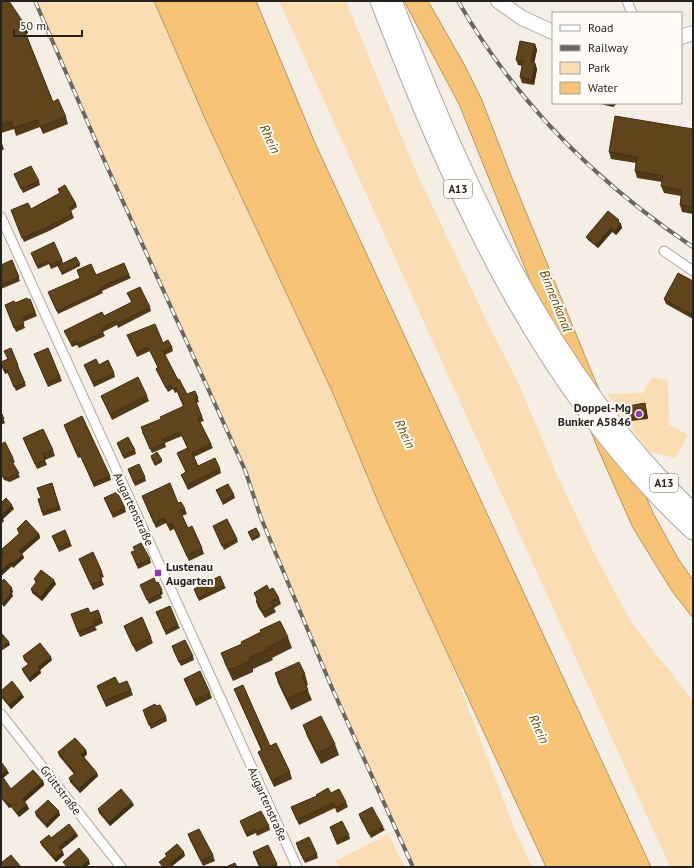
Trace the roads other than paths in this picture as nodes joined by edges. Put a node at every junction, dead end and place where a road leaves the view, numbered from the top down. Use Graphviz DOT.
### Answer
graph roads {
  1 [pos="378,1"];
  2 [pos="393,1"];
  3 [pos="498,1"];
  4 [pos="627,1"];
  5 [pos="632,12"];
  6 [pos="552,32"];
  7 [pos="693,33"];
  8 [pos="682,37"];
  9 [pos="1,217"];
  10 [pos="664,251"];
  11 [pos="693,271"];
  12 [pos="693,512"];
  13 [pos="693,531"];
  14 [pos="1,714"];
  15 [pos="121,867"];
  16 [pos="297,867"];
  1 -- 13 [label="highway, A13"];
  2 -- 12 [label="highway, A13"];
  3 -- 6 [label="main road"];
  4 -- 5 [label="street"];
  7 -- 8 [label="main road"];
  9 -- 16 [label="street, Augartenstraße"];
  10 -- 11 [label="street"];
  14 -- 15 [label="street, Grüttstraße"];
}
